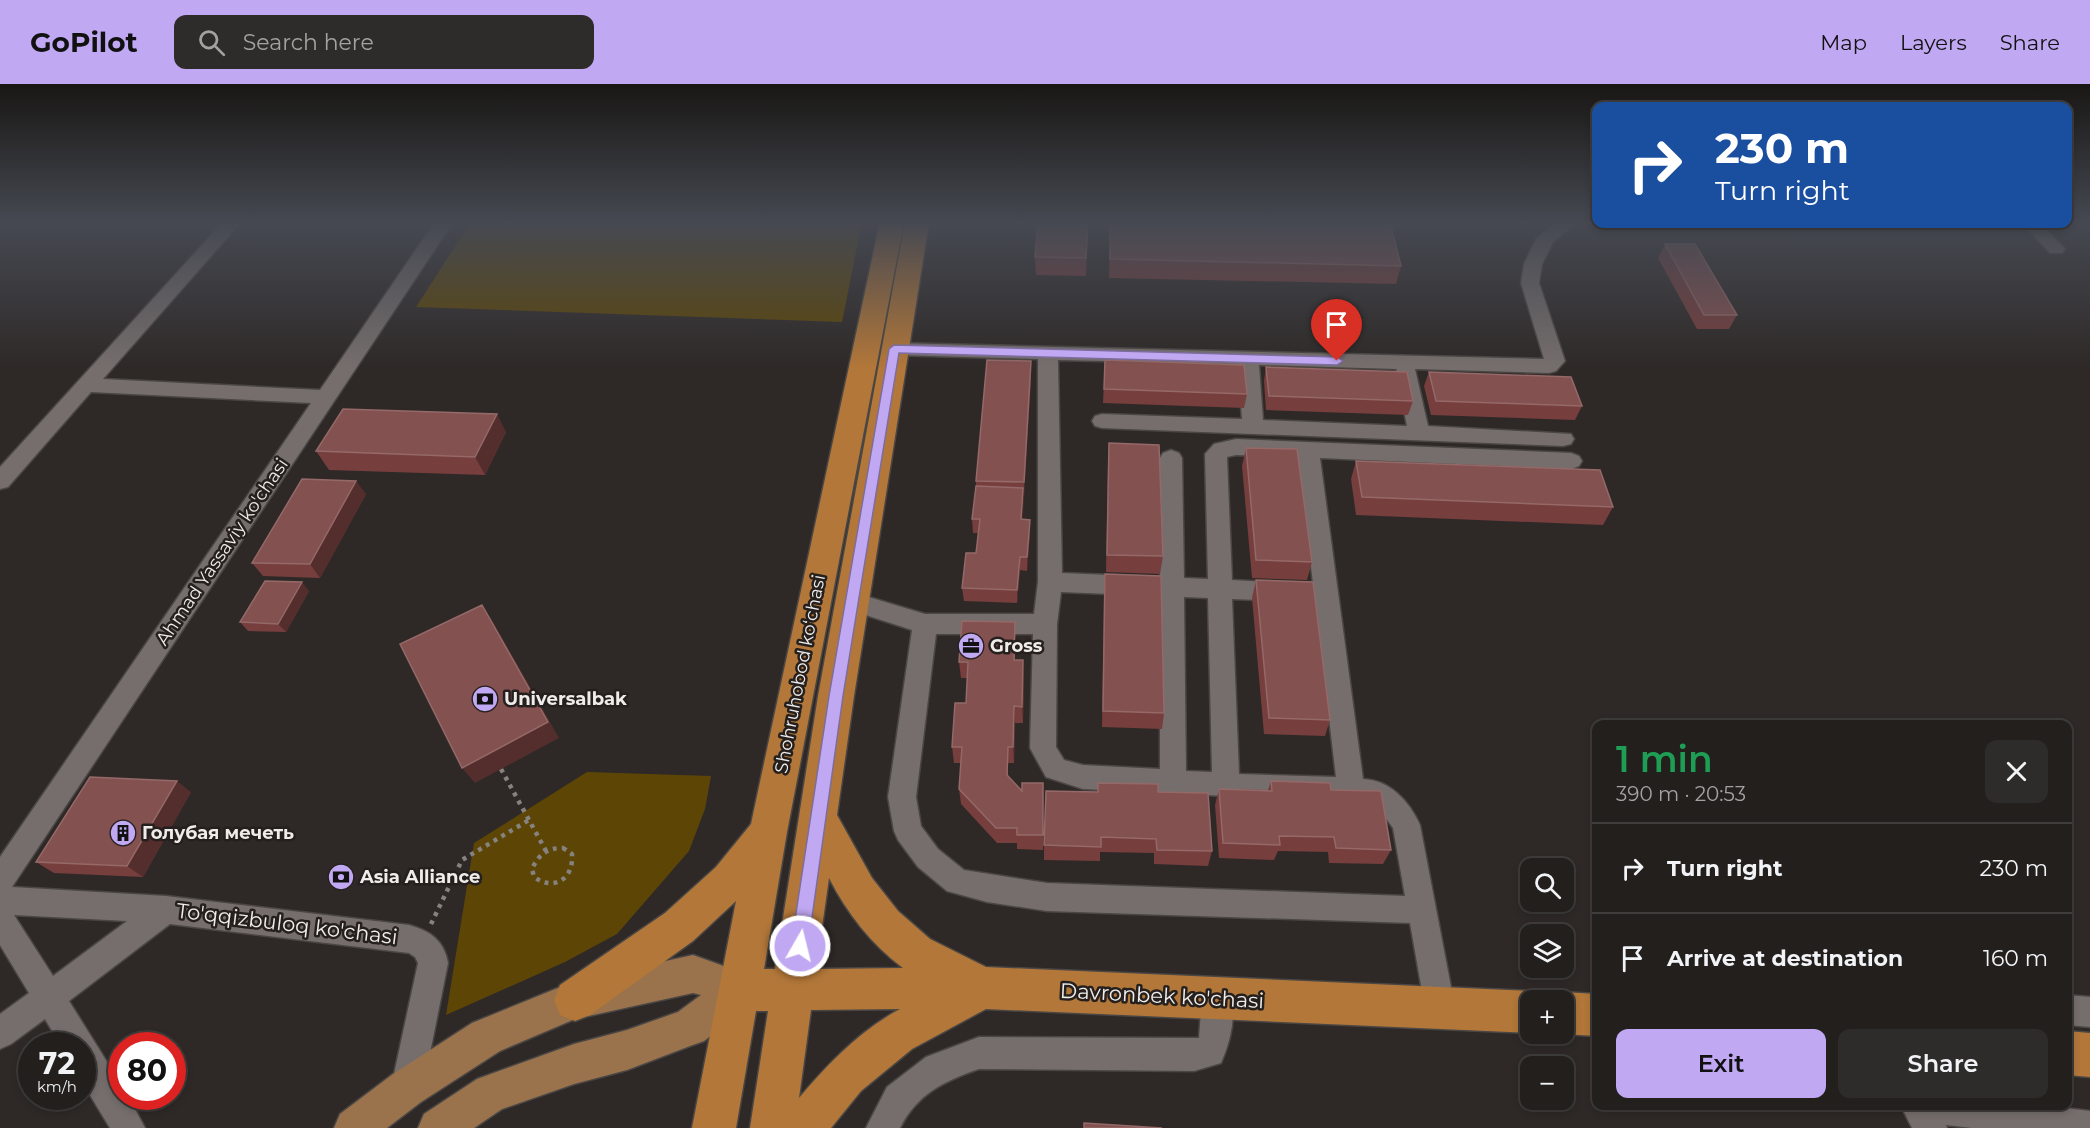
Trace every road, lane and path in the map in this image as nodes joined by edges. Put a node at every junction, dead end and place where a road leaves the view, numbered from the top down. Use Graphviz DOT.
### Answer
graph roads {
  1 [pos="189,271"];
  2 [pos="411,271"];
  3 [pos="881,271"];
  4 [pos="908,271"];
  5 [pos="1532,271"];
  6 [pos="894,349"];
  7 [pos="1048,354"];
  8 [pos="1248,358"];
  9 [pos="1404,363"];
  10 [pos="87,385"];
  11 [pos="326,397"];
  12 [pos="1102,421"];
  13 [pos="1253,427"];
  14 [pos="1419,433"];
  15 [pos="1308,450"];
  16 [pos="1171,458"];
  17 [pos="0,481"];
  18 [pos="1050,582"];
  19 [pos="1171,587"];
  20 [pos="1221,589"];
  21 [pos="1326,594"];
  22 [pos="852,601"];
  23 [pos="925,624"];
  24 [pos="1045,624"];
  25 [pos="501,769"];
  26 [pos="1173,781"];
  27 [pos="1226,784"];
  28 [pos="1351,790"];
  29 [pos="818,815"];
  30 [pos="529,820"];
  31 [pos="768,832"];
  32 [pos="546,851"];
  33 [pos="0,881"];
  34 [pos="0,900"];
  35 [pos="166,910"];
  36 [pos="1422,910"];
  37 [pos="0,918"];
  38 [pos="422,943"];
  39 [pos="983,988"];
  40 [pos="794,989"];
  41 [pos="741,990"];
  42 [pos="50,998"];
  43 [pos="1217,998"];
  44 [pos="574,1000"];
  45 [pos="1440,1008"];
  46 [pos="2072,1010"];
  47 [pos="1520,1012"];
  48 [pos="2090,1012"];
  49 [pos="1574,1014"];
  50 [pos="1592,1015"];
  51 [pos="71,1032"];
  52 [pos="0,1033"];
  53 [pos="2072,1053"];
  54 [pos="2090,1055"];
  55 [pos="96,1075"];
  56 [pos="407,1088"];
  57 [pos="1920,1110"];
  58 [pos="1958,1110"];
  59 [pos="2090,1127"];
  60 [pos="129,1128"];
  61 [pos="354,1128"];
  62 [pos="438,1128"];
  63 [pos="714,1128"];
  64 [pos="772,1128"];
  65 [pos="802,1128"];
  66 [pos="882,1128"];
  67 [pos="1931,1128"];
  1 -- 10 [label="street"];
  2 -- 11 [label="street, Ahmad Yassaviy ko'chasi"];
  3 -- 31 [label="highway, Shohruhobod koʻchasi"];
  4 -- 6 [label="highway, Shohruhobod koʻchasi"];
  5 -- 9 [label="street"];
  6 -- 7 [label="street"];
  6 -- 22 [label="highway, Shohruhobod koʻchasi"];
  7 -- 8 [label="street"];
  7 -- 18 [label="street"];
  8 -- 9 [label="street"];
  8 -- 13 [label="street"];
  9 -- 14 [label="street"];
  10 -- 11 [label="street"];
  10 -- 17 [label="street"];
  11 -- 33 [label="street, Ahmad Yassaviy ko'chasi"];
  12 -- 13 [label="street"];
  13 -- 14 [label="street"];
  14 -- 15 [label="street"];
  15 -- 20 [label="street"];
  15 -- 21 [label="street"];
  16 -- 19 [label="street"];
  18 -- 19 [label="street"];
  18 -- 24 [label="street"];
  19 -- 20 [label="street"];
  19 -- 26 [label="street"];
  20 -- 21 [label="street"];
  20 -- 27 [label="street"];
  21 -- 28 [label="street"];
  22 -- 23 [label="street"];
  22 -- 29 [label="highway, Shohruhobod koʻchasi"];
  23 -- 24 [label="street"];
  23 -- 36 [label="street"];
  24 -- 26 [label="street"];
  25 -- 30 [label="path"];
  26 -- 27 [label="street"];
  27 -- 28 [label="street"];
  28 -- 36 [label="street"];
  29 -- 39 [label="highway"];
  29 -- 40 [label="highway, Shohruhobod koʻchasi"];
  30 -- 32 [label="path"];
  30 -- 38 [label="path"];
  31 -- 41 [label="highway, Shohruhobod koʻchasi"];
  31 -- 44 [label="highway"];
  32 -- 32 [label="path"];
  34 -- 35 [label="street, To'qqizbuloq ko'chasi"];
  35 -- 38 [label="street, To'qqizbuloq ko'chasi"];
  35 -- 42 [label="street"];
  36 -- 45 [label="street"];
  37 -- 42 [label="street"];
  38 -- 56 [label="street, To'qqizbuloq ko'chasi"];
  39 -- 40 [label="highway, Davronbek ko'chasi"];
  39 -- 43 [label="highway, Davronbek ko'chasi"];
  39 -- 65 [label="highway"];
  40 -- 41 [label="highway, Davronbek ko'chasi"];
  40 -- 64 [label="highway, Shohruhobod koʻchasi"];
  41 -- 44 [label="main road"];
  41 -- 62 [label="main road"];
  41 -- 63 [label="highway, Shohruhobod koʻchasi"];
  42 -- 51 [label="street"];
  42 -- 52 [label="street"];
  43 -- 45 [label="highway, Davronbek ko'chasi"];
  43 -- 66 [label="street"];
  44 -- 56 [label="main road"];
  45 -- 47 [label="highway, Davronbek ko'chasi"];
  46 -- 48 [label="street"];
  49 -- 50 [label="highway"];
  53 -- 54 [label="highway"];
  55 -- 60 [label="street"];
  56 -- 61 [label="main road"];
  57 -- 67 [label="street"];
  58 -- 59 [label="street"];
}
